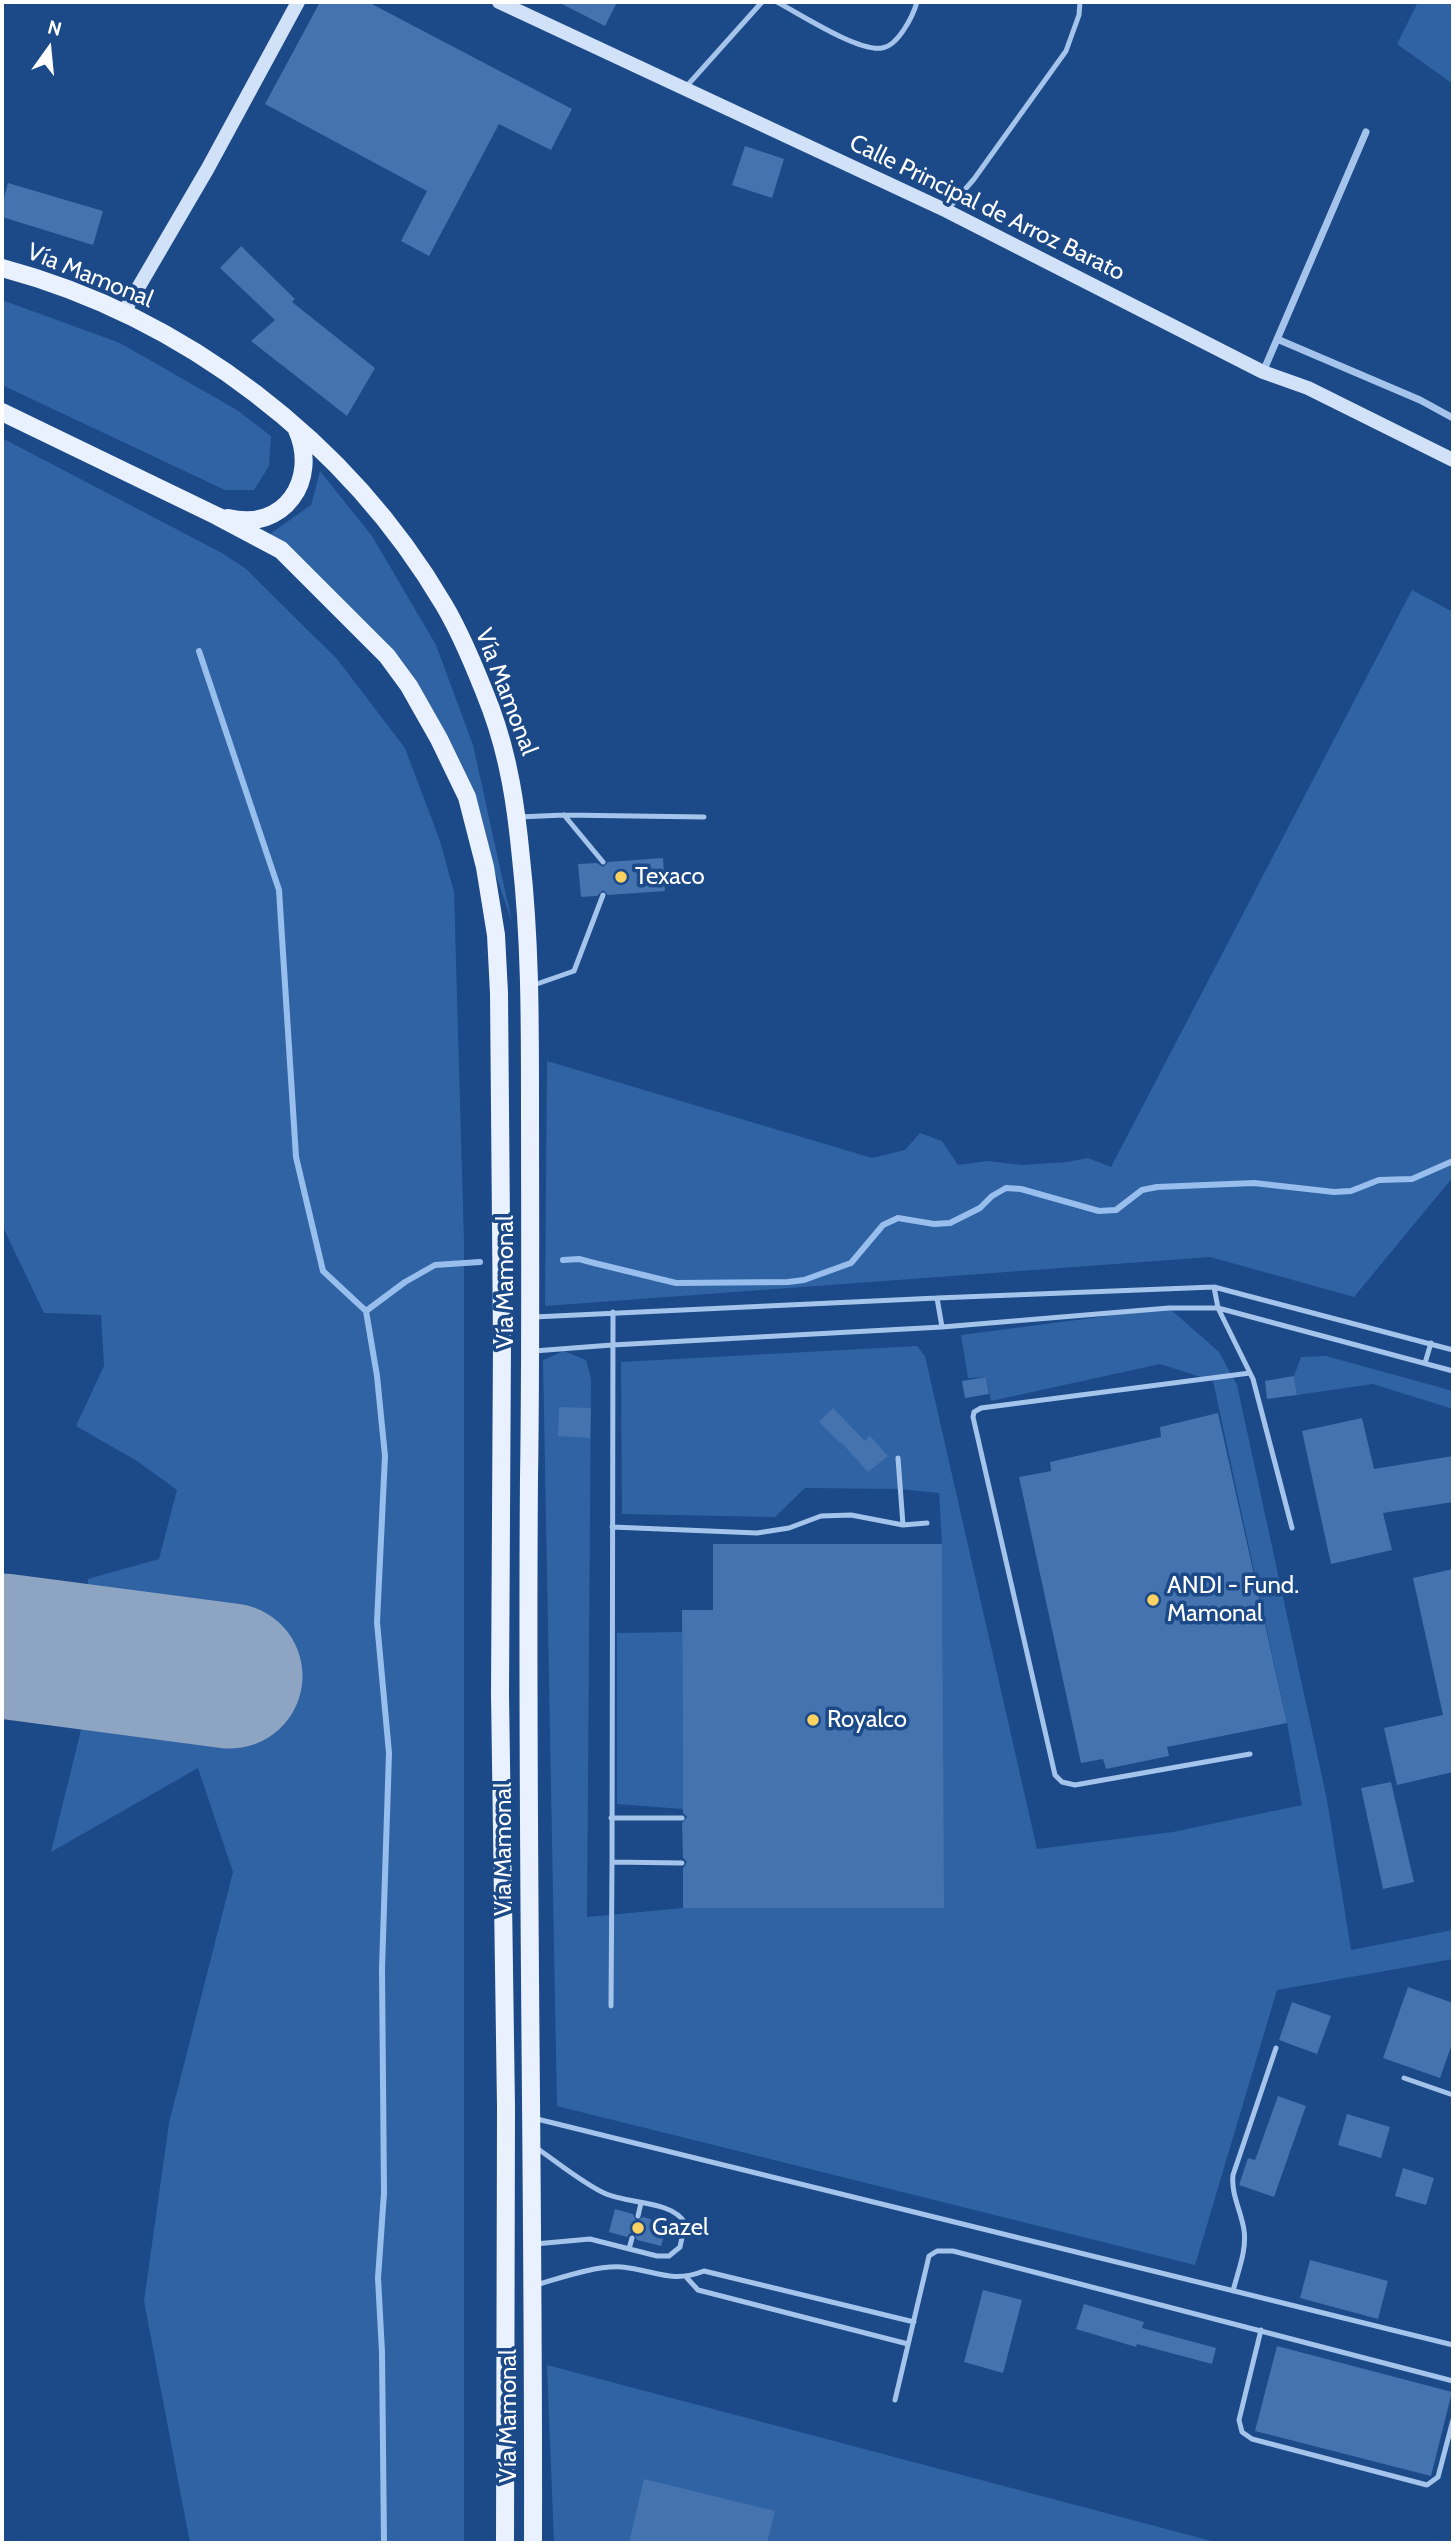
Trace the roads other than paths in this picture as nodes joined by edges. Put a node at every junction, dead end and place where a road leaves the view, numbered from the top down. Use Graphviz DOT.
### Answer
graph roads {
  1 [pos="298,2"];
  2 [pos="499,2"];
  3 [pos="762,2"];
  4 [pos="777,2"];
  5 [pos="917,2"];
  6 [pos="1080,2"];
  7 [pos="685,88"];
  8 [pos="1366,132"];
  9 [pos="947,211"];
  10 [pos="2,268"];
  11 [pos="124,313"];
  12 [pos="1277,339"];
  13 [pos="1263,372"];
  14 [pos="2,412"];
  15 [pos="1453,418"];
  16 [pos="296,427"];
  17 [pos="1453,460"];
  18 [pos="217,516"];
  19 [pos="564,815"];
  20 [pos="517,817"];
  21 [pos="704,817"];
  22 [pos="603,862"];
  23 [pos="603,895"];
  24 [pos="530,987"];
  25 [pos="1214,1287"];
  26 [pos="937,1298"];
  27 [pos="1218,1308"];
  28 [pos="613,1312"];
  29 [pos="531,1318"];
  30 [pos="942,1327"];
  31 [pos="1431,1343"];
  32 [pos="612,1345"];
  33 [pos="1453,1350"];
  34 [pos="531,1352"];
  35 [pos="1425,1363"];
  36 [pos="1453,1371"];
  37 [pos="1250,1373"];
  38 [pos="898,1458"];
  39 [pos="927,1523"];
  40 [pos="903,1525"];
  41 [pos="612,1527"];
  42 [pos="1292,1528"];
  43 [pos="1250,1754"];
  44 [pos="611,1818"];
  45 [pos="682,1818"];
  46 [pos="612,1863"];
  47 [pos="682,1863"];
  48 [pos="611,2006"];
  49 [pos="1276,2048"];
  50 [pos="1404,2078"];
  51 [pos="1453,2095"];
  52 [pos="530,2117"];
  53 [pos="531,2144"];
  54 [pos="641,2203"];
  55 [pos="638,2216"];
  56 [pos="632,2238"];
  57 [pos="531,2245"];
  58 [pos="629,2249"];
  59 [pos="687,2278"];
  60 [pos="532,2286"];
  61 [pos="1233,2291"];
  62 [pos="914,2322"];
  63 [pos="1261,2330"];
  64 [pos="908,2344"];
  65 [pos="1453,2345"];
  66 [pos="1453,2381"];
  67 [pos="895,2400"];
  68 [pos="1453,2420"];
  69 [pos="505,2543"];
  70 [pos="533,2543"];
  1 -- 11 [label="street"];
  2 -- 7 [label="street, Calle Principal de Arroz Barato"];
  3 -- 7 [label="lane"];
  4 -- 5 [label="lane"];
  6 -- 9 [label="lane"];
  7 -- 9 [label="street, Calle Principal de Arroz Barato"];
  8 -- 12 [label="street"];
  9 -- 13 [label="street, Calle Principal de Arroz Barato"];
  10 -- 11 [label="main road, Vía Mamonal"];
  11 -- 16 [label="main road, Vía Mamonal"];
  12 -- 13 [label="street"];
  12 -- 15 [label="street"];
  13 -- 17 [label="street, Calle Principal de Arroz Barato"];
  14 -- 18 [label="main road, Vía Mamonal"];
  16 -- 18 [label="main road"];
  16 -- 20 [label="main road, Vía Mamonal"];
  18 -- 69 [label="main road, Vía Mamonal"];
  19 -- 20 [label="lane"];
  19 -- 21 [label="lane"];
  19 -- 22 [label="lane"];
  20 -- 24 [label="main road, Vía Mamonal"];
  23 -- 24 [label="lane"];
  24 -- 29 [label="main road, Vía Mamonal"];
  25 -- 26 [label="lane"];
  25 -- 27 [label="lane"];
  25 -- 31 [label="lane"];
  26 -- 28 [label="lane"];
  26 -- 30 [label="lane"];
  27 -- 30 [label="lane"];
  27 -- 35 [label="lane"];
  27 -- 37 [label="lane"];
  28 -- 29 [label="lane"];
  28 -- 32 [label="lane"];
  29 -- 34 [label="main road, Vía Mamonal"];
  30 -- 32 [label="lane"];
  31 -- 33 [label="lane"];
  31 -- 35 [label="lane"];
  32 -- 34 [label="lane"];
  32 -- 41 [label="lane"];
  34 -- 52 [label="main road, Vía Mamonal"];
  35 -- 36 [label="lane"];
  37 -- 42 [label="lane"];
  37 -- 43 [label="lane"];
  38 -- 40 [label="lane"];
  39 -- 40 [label="lane"];
  40 -- 41 [label="lane"];
  41 -- 44 [label="lane"];
  44 -- 45 [label="lane"];
  44 -- 46 [label="lane"];
  46 -- 47 [label="lane"];
  46 -- 48 [label="lane"];
  49 -- 61 [label="lane"];
  50 -- 51 [label="lane"];
  52 -- 53 [label="main road, Vía Mamonal"];
  52 -- 61 [label="lane"];
  53 -- 54 [label="lane"];
  53 -- 57 [label="main road, Vía Mamonal"];
  54 -- 55 [label="lane"];
  54 -- 58 [label="lane"];
  56 -- 58 [label="lane"];
  57 -- 58 [label="lane"];
  57 -- 60 [label="main road, Vía Mamonal"];
  59 -- 60 [label="lane"];
  59 -- 62 [label="lane"];
  59 -- 64 [label="lane"];
  60 -- 70 [label="main road, Vía Mamonal"];
  61 -- 65 [label="lane"];
  62 -- 63 [label="lane"];
  62 -- 64 [label="lane"];
  63 -- 66 [label="lane"];
  63 -- 68 [label="lane"];
  64 -- 67 [label="lane"];
}
